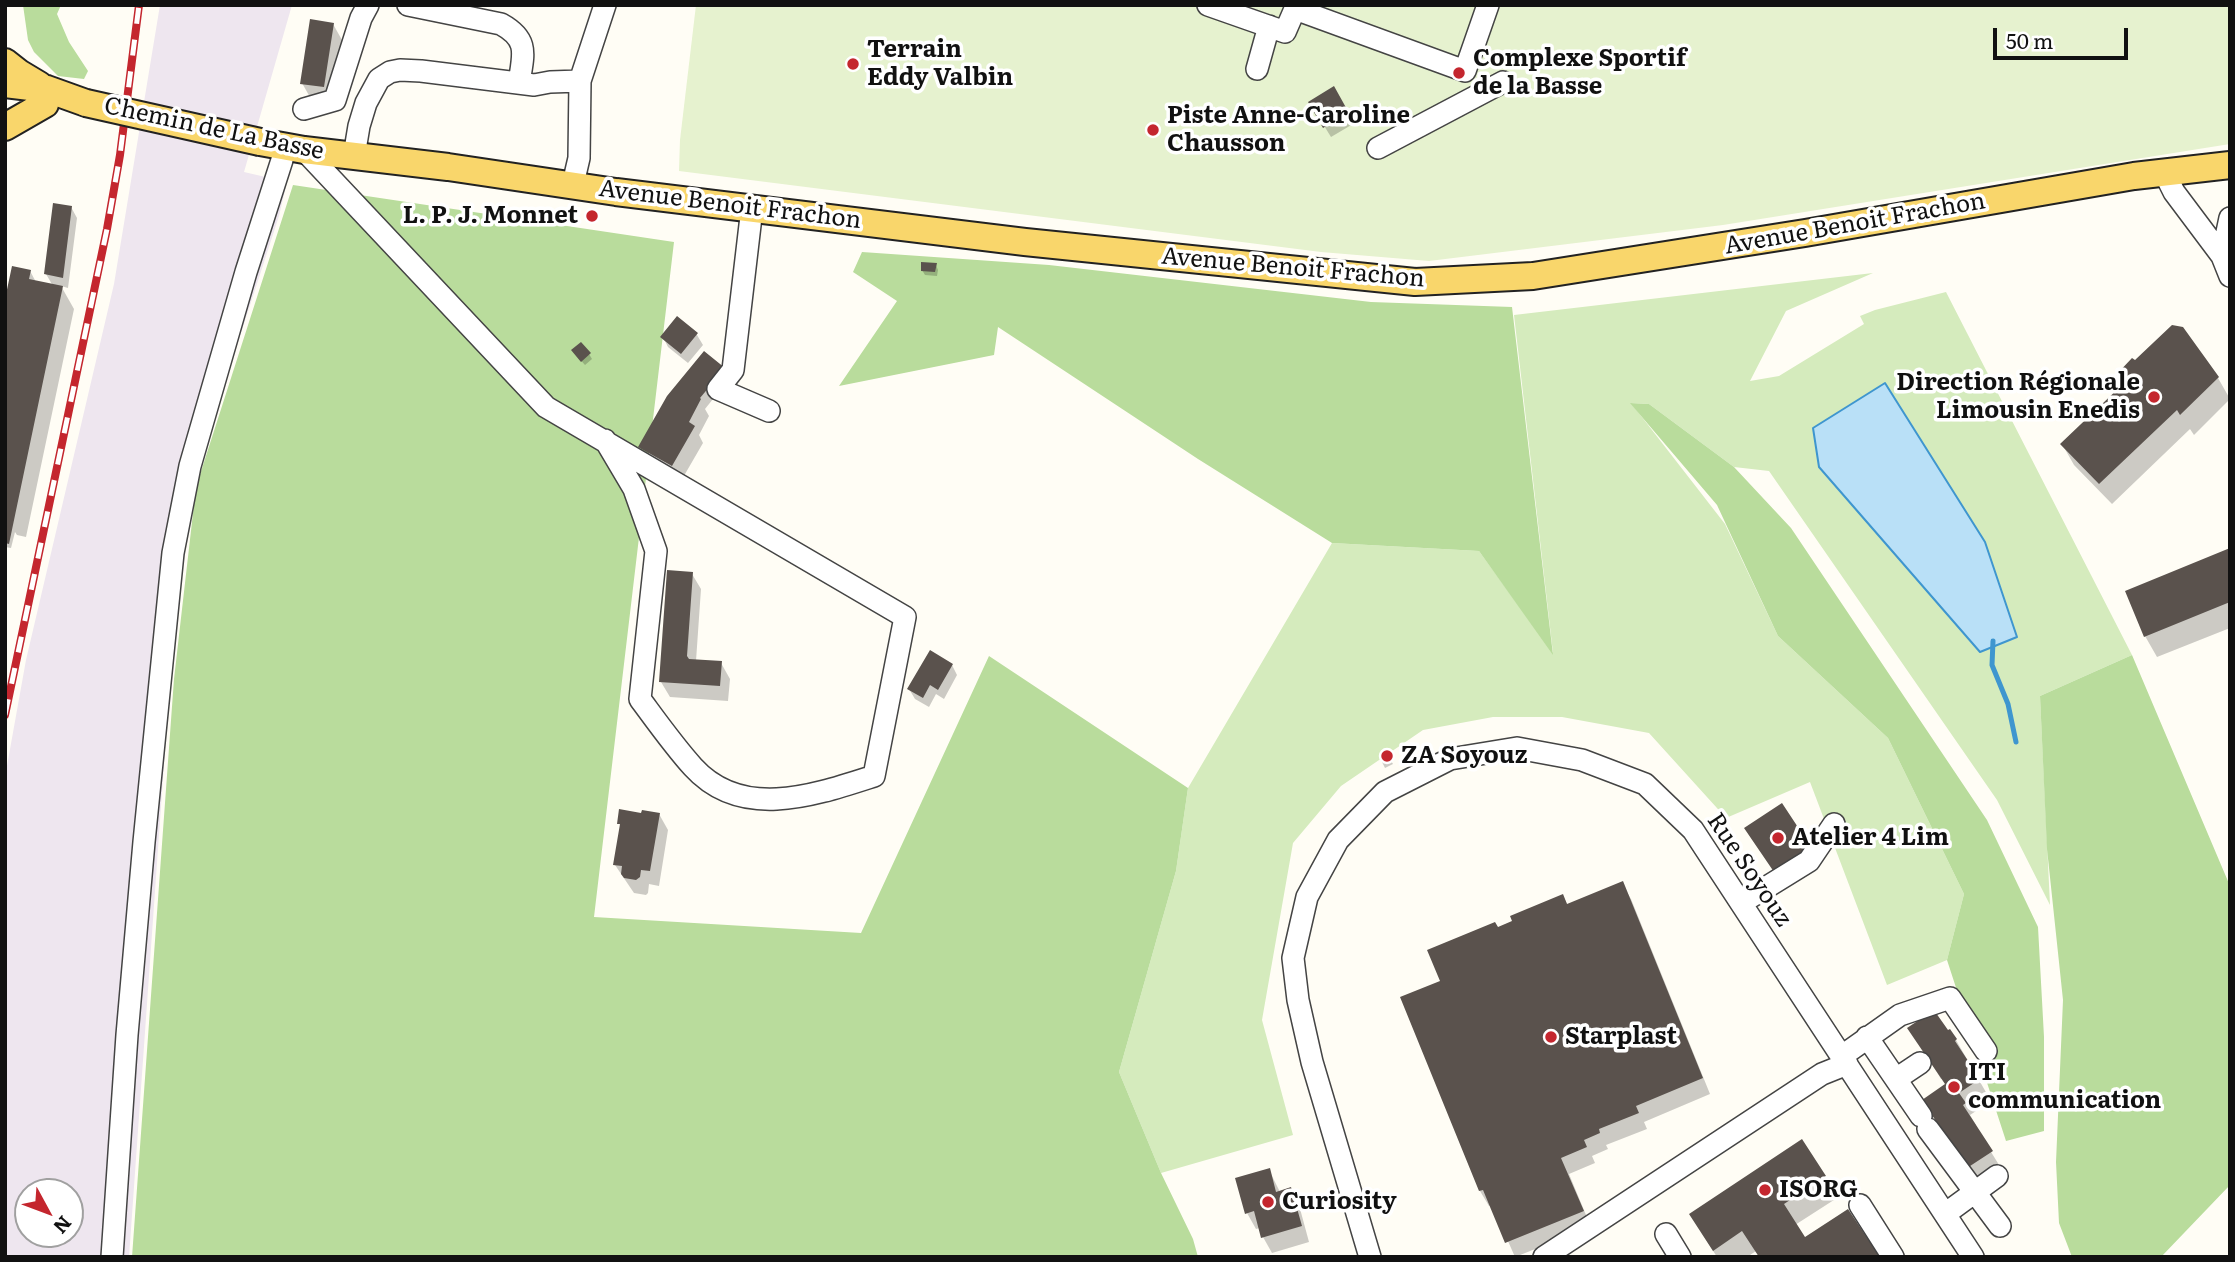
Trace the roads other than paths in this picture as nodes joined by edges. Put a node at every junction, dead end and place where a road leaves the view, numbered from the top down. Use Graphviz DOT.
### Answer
graph roads {
  1 [pos="368,5"];
  2 [pos="408,5"];
  3 [pos="605,5"];
  4 [pos="1208,5"];
  5 [pos="1488,5"];
  6 [pos="1269,26"];
  7 [pos="5,62"];
  8 [pos="1446,64"];
  9 [pos="1257,69"];
  10 [pos="580,81"];
  11 [pos="1503,82"];
  12 [pos="519,83"];
  13 [pos="5,84"];
  14 [pos="46,97"];
  15 [pos="5,102"];
  16 [pos="1463,103"];
  17 [pos="304,109"];
  18 [pos="5,127"];
  19 [pos="283,146"];
  20 [pos="1378,148"];
  21 [pos="354,156"];
  22 [pos="2230,165"];
  23 [pos="2164,172"];
  24 [pos="573,184"];
  25 [pos="752,208"];
  26 [pos="2230,218"];
  27 [pos="2221,256"];
  28 [pos="2230,276"];
  29 [pos="769,411"];
  30 [pos="605,440"];
  31 [pos="1834,824"];
  32 [pos="1741,903"];
  33 [pos="1867,1037"];
  34 [pos="1986,1051"];
  35 [pos="1844,1060"];
  36 [pos="1920,1063"];
  37 [pos="1896,1079"];
  38 [pos="1997,1176"];
  39 [pos="1975,1192"];
  40 [pos="1860,1205"];
  41 [pos="1945,1214"];
  42 [pos="2000,1226"];
  43 [pos="1666,1234"];
  44 [pos="1365,1255"];
  45 [pos="112,1257"];
  46 [pos="1544,1257"];
  47 [pos="1681,1257"];
  48 [pos="1893,1257"];
  49 [pos="1973,1257"];
  1 -- 17 [label="street"];
  2 -- 12 [label="street"];
  3 -- 10 [label="street"];
  4 -- 6 [label="street"];
  5 -- 8 [label="street"];
  6 -- 8 [label="street"];
  6 -- 9 [label="street"];
  7 -- 14 [label="main road"];
  8 -- 16 [label="street"];
  10 -- 12 [label="street"];
  10 -- 24 [label="street"];
  11 -- 16 [label="street"];
  12 -- 21 [label="street"];
  13 -- 14 [label="main road, Chemin de La Basse"];
  14 -- 15 [label="main road, Chemin de La Basse"];
  14 -- 18 [label="main road"];
  14 -- 19 [label="main road, Chemin de La Basse, bridge"];
  16 -- 20 [label="street"];
  19 -- 21 [label="main road, Chemin de La Basse"];
  19 -- 30 [label="street"];
  19 -- 45 [label="street"];
  21 -- 24 [label="main road, Avenue Benoit Frachon"];
  22 -- 23 [label="main road, Avenue Benoit Frachon"];
  23 -- 25 [label="main road, Avenue Benoit Frachon"];
  23 -- 27 [label="street"];
  24 -- 25 [label="main road, Avenue Benoit Frachon"];
  25 -- 29 [label="street"];
  26 -- 27 [label="street"];
  27 -- 28 [label="street"];
  30 -- 30 [label="street"];
  31 -- 32 [label="street"];
  32 -- 35 [label="street, Rue Soyouz"];
  32 -- 44 [label="street, Rue Soyouz"];
  33 -- 34 [label="street"];
  33 -- 35 [label="street"];
  33 -- 37 [label="street"];
  35 -- 41 [label="street, Rue Soyouz"];
  35 -- 46 [label="street"];
  36 -- 37 [label="street"];
  37 -- 39 [label="street"];
  38 -- 39 [label="street"];
  39 -- 41 [label="street"];
  39 -- 42 [label="street"];
  40 -- 48 [label="street"];
  41 -- 49 [label="street, Rue Soyouz"];
  43 -- 47 [label="street"];
}
